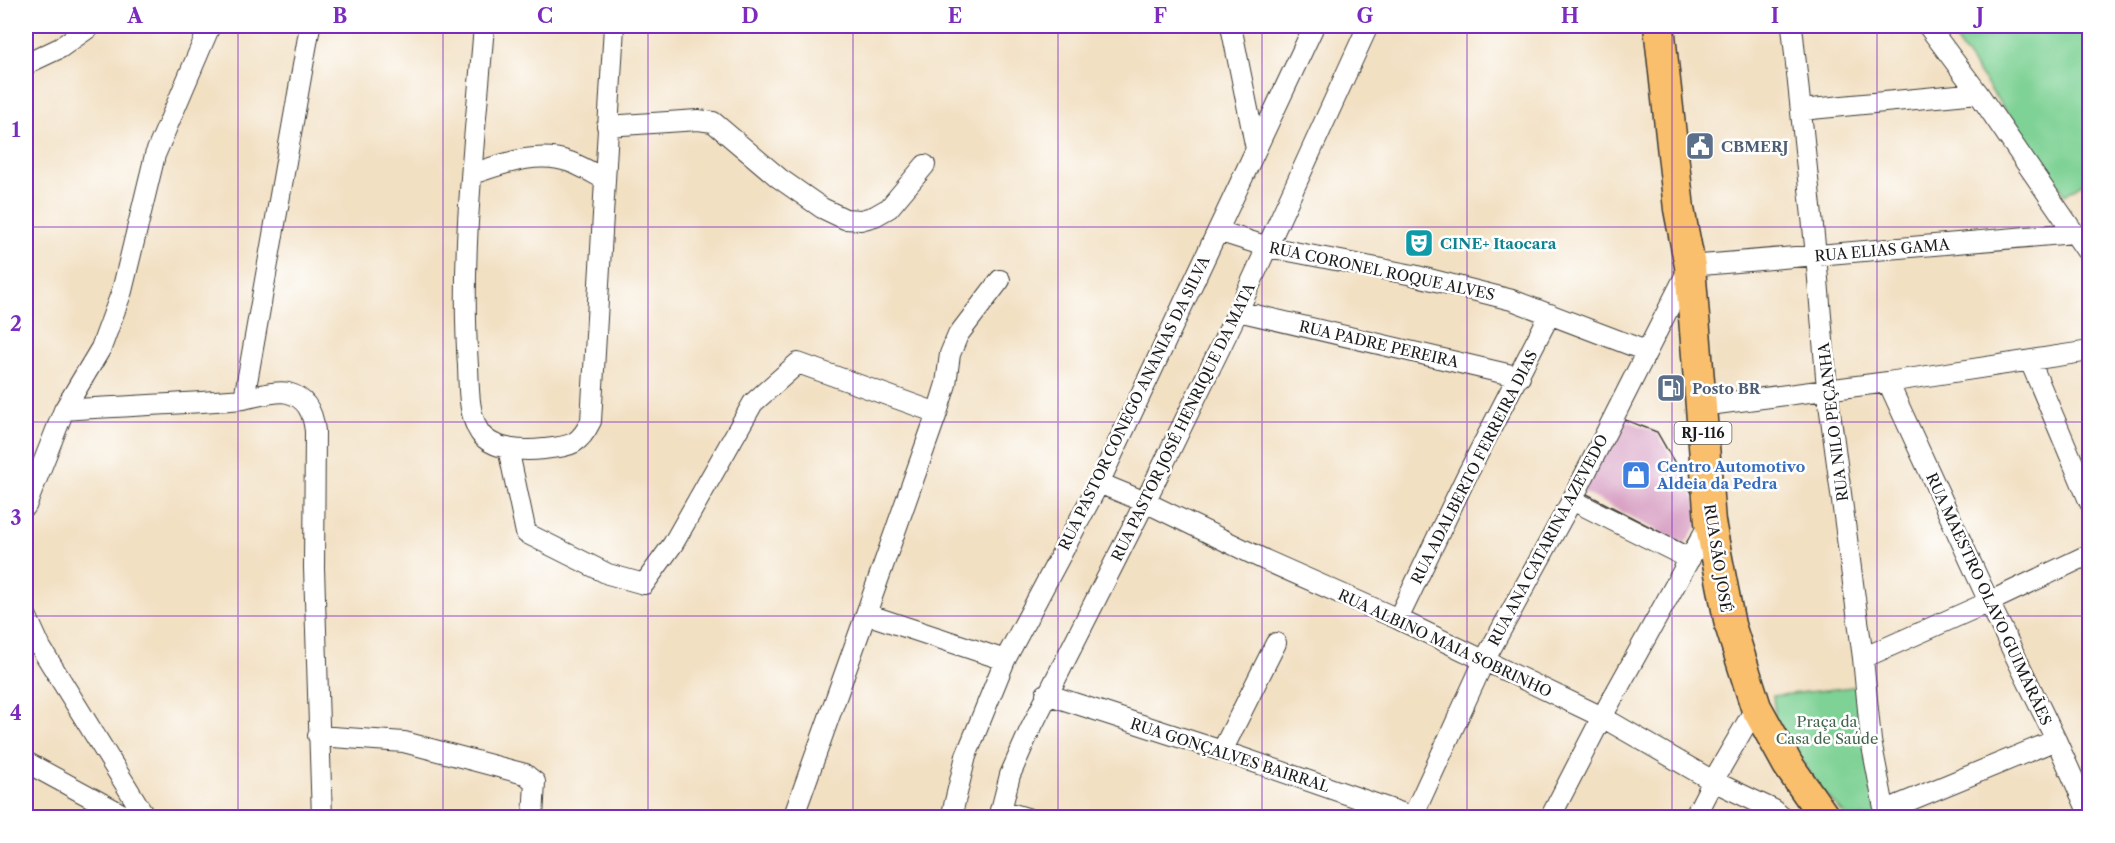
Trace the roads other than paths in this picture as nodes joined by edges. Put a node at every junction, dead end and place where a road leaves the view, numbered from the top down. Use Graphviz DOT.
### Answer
graph roads {
  1 [pos="91,26"];
  2 [pos="210,26"];
  3 [pos="310,26"];
  4 [pos="484,26"];
  5 [pos="614,26"];
  6 [pos="1231,26"];
  7 [pos="1314,26"];
  8 [pos="1368,26"];
  9 [pos="1659,26"];
  10 [pos="1792,26"];
  11 [pos="1928,26"];
  12 [pos="26,64"];
  13 [pos="1978,93"];
  14 [pos="1801,110"];
  15 [pos="607,126"];
  16 [pos="1256,149"];
  17 [pos="925,165"];
  18 [pos="472,174"];
  19 [pos="604,179"];
  20 [pos="1218,231"];
  21 [pos="2074,233"];
  22 [pos="1268,247"];
  23 [pos="1816,255"];
  24 [pos="2090,256"];
  25 [pos="1690,266"];
  26 [pos="1000,280"];
  27 [pos="1238,311"];
  28 [pos="1550,315"];
  29 [pos="1646,351"];
  30 [pos="2090,351"];
  31 [pos="2030,361"];
  32 [pos="1520,377"];
  33 [pos="1888,382"];
  34 [pos="1827,389"];
  35 [pos="244,399"];
  36 [pos="1701,406"];
  37 [pos="64,410"];
  38 [pos="937,413"];
  39 [pos="508,448"];
  40 [pos="1099,483"];
  41 [pos="1572,500"];
  42 [pos="1145,502"];
  43 [pos="2090,503"];
  44 [pos="26,506"];
  45 [pos="1710,522"];
  46 [pos="2090,554"];
  47 [pos="1690,559"];
  48 [pos="1989,602"];
  49 [pos="866,614"];
  50 [pos="26,615"];
  51 [pos="1398,619"];
  52 [pos="1276,643"];
  53 [pos="1863,658"];
  54 [pos="1005,660"];
  55 [pos="1484,661"];
  56 [pos="1046,694"];
  57 [pos="1756,707"];
  58 [pos="1602,717"];
  59 [pos="318,736"];
  60 [pos="2056,740"];
  61 [pos="1222,751"];
  62 [pos="26,762"];
  63 [pos="1713,781"];
  64 [pos="999,814"];
  65 [pos="1885,814"];
  66 [pos="2090,816"];
  67 [pos="1412,817"];
  68 [pos="129,818"];
  69 [pos="146,818"];
  70 [pos="322,818"];
  71 [pos="533,818"];
  72 [pos="793,818"];
  73 [pos="951,818"];
  74 [pos="1027,818"];
  75 [pos="1550,818"];
  76 [pos="1694,818"];
  77 [pos="1783,818"];
  78 [pos="1825,818"];
  1 -- 12 [label="street"];
  2 -- 37 [label="street"];
  3 -- 35 [label="street"];
  4 -- 18 [label="street"];
  5 -- 15 [label="street"];
  6 -- 16 [label="street"];
  7 -- 16 [label="street, RUA PASTOR CONEGO ANANIAS DA SILVA"];
  8 -- 22 [label="street, RUA PASTOR JOSÉ HENRIQUE DA MATA"];
  9 -- 25 [label="main road, RUA SÃO JOSÉ / RJ-116"];
  10 -- 14 [label="street, RUA NILO PEÇANHA"];
  11 -- 13 [label="street"];
  13 -- 14 [label="street"];
  13 -- 21 [label="street"];
  14 -- 23 [label="street, RUA NILO PEÇANHA"];
  15 -- 17 [label="street"];
  15 -- 19 [label="street"];
  16 -- 20 [label="street, RUA PASTOR CONEGO ANANIAS DA SILVA"];
  18 -- 19 [label="street"];
  18 -- 39 [label="street"];
  19 -- 39 [label="street"];
  20 -- 22 [label="street, RUA CORONEL ROQUE ALVES"];
  20 -- 40 [label="street, RUA PASTOR CONEGO ANANIAS DA SILVA"];
  21 -- 23 [label="street, RUA ELIAS GAMA"];
  21 -- 24 [label="street"];
  22 -- 27 [label="street, RUA PASTOR JOSÉ HENRIQUE DA MATA"];
  22 -- 28 [label="street, RUA CORONEL ROQUE ALVES"];
  23 -- 25 [label="street, RUA ELIAS GAMA"];
  23 -- 34 [label="street, RUA NILO PEÇANHA"];
  25 -- 29 [label="street, RUA ANA CATARINA AZEVEDO"];
  25 -- 36 [label="main road, RUA SÃO JOSÉ / RJ-116"];
  26 -- 38 [label="street"];
  27 -- 32 [label="street, RUA PADRE PEREIRA"];
  27 -- 42 [label="street, RUA PASTOR JOSÉ HENRIQUE DA MATA"];
  28 -- 29 [label="street, RUA CORONEL ROQUE ALVES"];
  28 -- 32 [label="street, RUA ADALBERTO FERREIRA DIAS"];
  29 -- 41 [label="street, RUA ANA CATARINA AZEVEDO"];
  30 -- 31 [label="street"];
  31 -- 33 [label="street"];
  31 -- 43 [label="street"];
  32 -- 51 [label="street, RUA ADALBERTO FERREIRA DIAS"];
  33 -- 34 [label="street"];
  33 -- 48 [label="street, RUA MAESTRO OLAVO GUIMARÃES"];
  34 -- 36 [label="street"];
  34 -- 53 [label="street, RUA NILO PEÇANHA"];
  35 -- 37 [label="street"];
  35 -- 59 [label="street"];
  36 -- 45 [label="main road, RUA SÃO JOSÉ / RJ-116"];
  37 -- 44 [label="street"];
  38 -- 39 [label="street"];
  38 -- 49 [label="street"];
  40 -- 42 [label="street, RUA ALBINO MAIA SOBRINHO"];
  40 -- 54 [label="street, RUA PASTOR CONEGO ANANIAS DA SILVA"];
  41 -- 47 [label="street"];
  41 -- 55 [label="street, RUA ANA CATARINA AZEVEDO"];
  42 -- 51 [label="street, RUA ALBINO MAIA SOBRINHO"];
  42 -- 56 [label="street, RUA PASTOR JOSÉ HENRIQUE DA MATA"];
  45 -- 47 [label="street"];
  45 -- 57 [label="main road, RUA SÃO JOSÉ / RJ-116"];
  46 -- 48 [label="street"];
  47 -- 58 [label="street"];
  48 -- 53 [label="street"];
  48 -- 60 [label="street, RUA MAESTRO OLAVO GUIMARÃES"];
  49 -- 54 [label="street"];
  49 -- 72 [label="street"];
  50 -- 69 [label="street"];
  51 -- 55 [label="street, RUA ALBINO MAIA SOBRINHO"];
  52 -- 61 [label="street"];
  53 -- 65 [label="street, RUA NILO PEÇANHA"];
  54 -- 73 [label="street, RUA PASTOR CONEGO ANANIAS DA SILVA"];
  55 -- 58 [label="street, RUA ALBINO MAIA SOBRINHO"];
  55 -- 67 [label="street, RUA ANA CATARINA AZEVEDO"];
  56 -- 61 [label="street, RUA GONÇALVES BAIRRAL"];
  56 -- 64 [label="street, RUA PASTOR JOSÉ HENRIQUE DA MATA"];
  57 -- 63 [label="street"];
  57 -- 78 [label="main road, RUA SÃO JOSÉ / RJ-116"];
  58 -- 63 [label="street, RUA ALBINO MAIA SOBRINHO"];
  58 -- 75 [label="street"];
  59 -- 70 [label="street"];
  59 -- 71 [label="street"];
  60 -- 65 [label="street"];
  60 -- 66 [label="street, RUA MAESTRO OLAVO GUIMARÃES"];
  61 -- 67 [label="street, RUA GONÇALVES BAIRRAL"];
  62 -- 68 [label="street"];
  63 -- 76 [label="street"];
  63 -- 77 [label="street, RUA ALBINO MAIA SOBRINHO"];
  64 -- 74 [label="street"];
}
